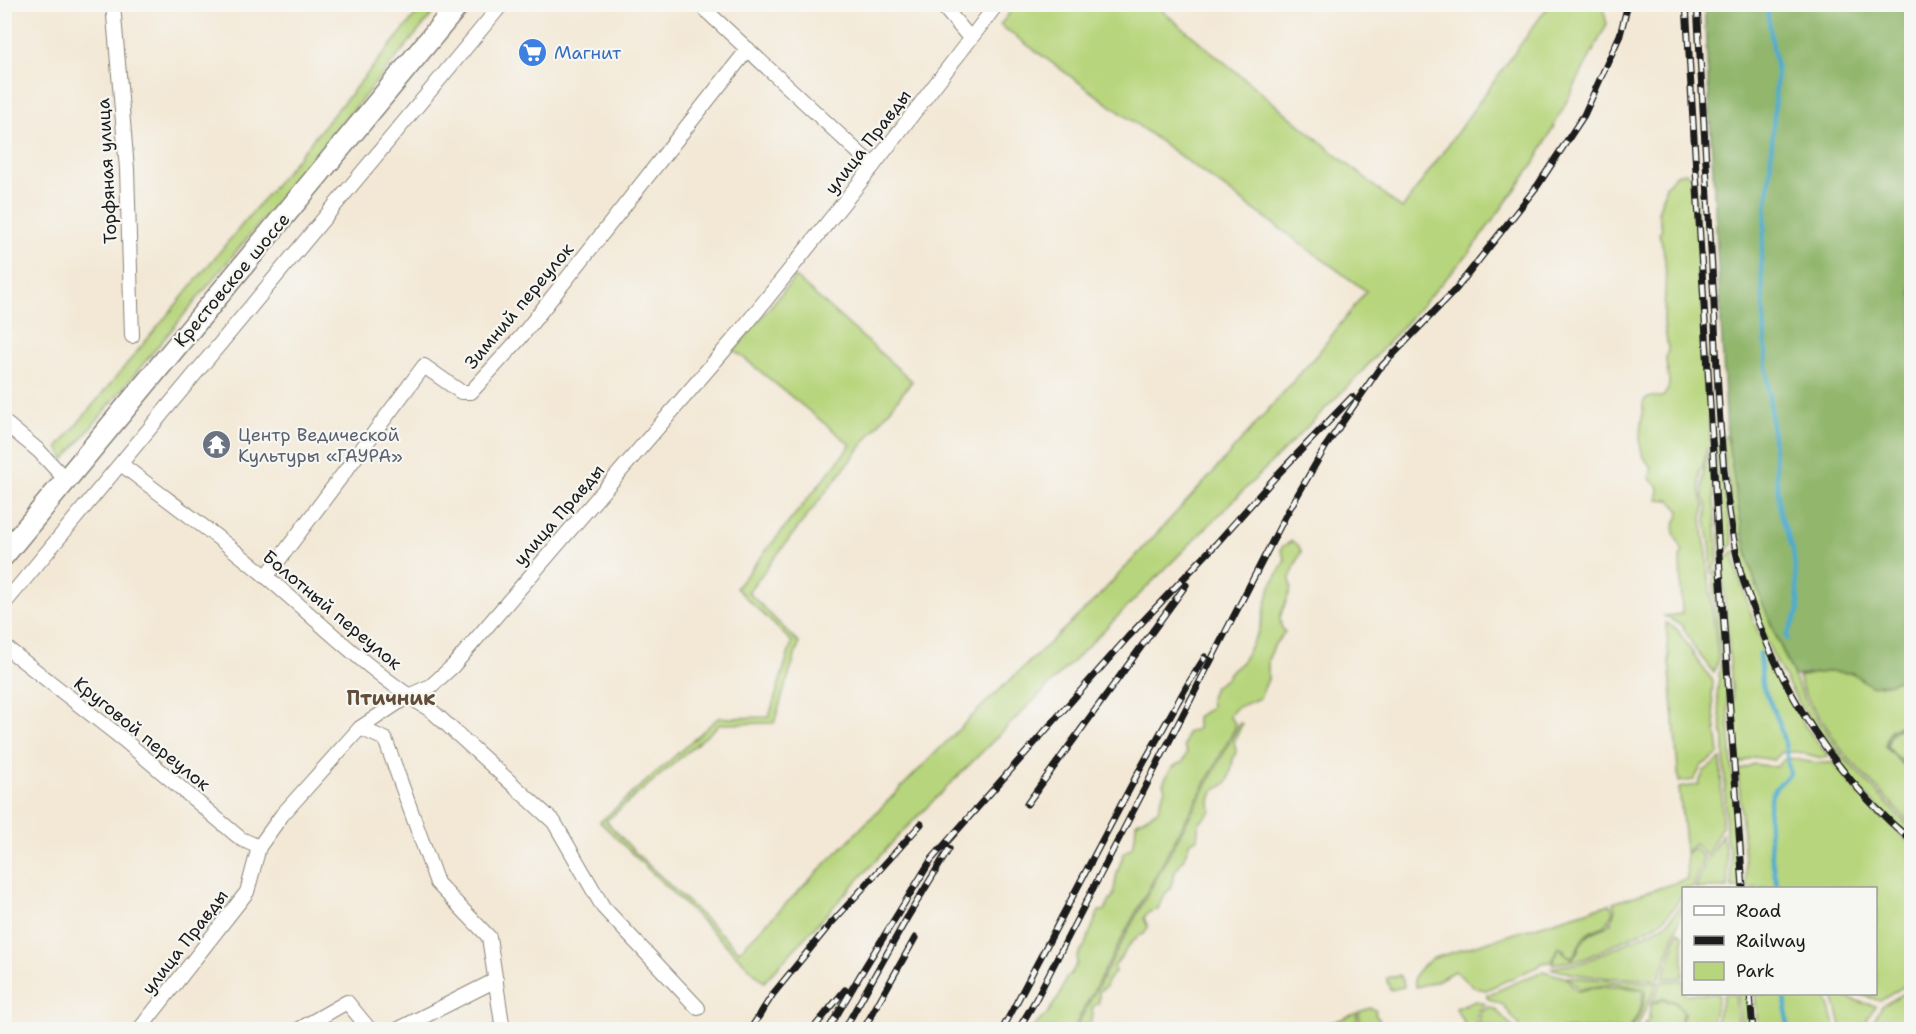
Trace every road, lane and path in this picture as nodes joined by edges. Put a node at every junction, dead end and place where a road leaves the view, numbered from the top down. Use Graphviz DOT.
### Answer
graph roads {
  1 [pos="113,4"];
  2 [pos="459,4"];
  3 [pos="502,4"];
  4 [pos="699,4"];
  5 [pos="941,4"];
  6 [pos="997,4"];
  7 [pos="970,38"];
  8 [pos="748,49"];
  9 [pos="873,166"];
  10 [pos="132,336"];
  11 [pos="4,422"];
  12 [pos="121,464"];
  13 [pos="66,480"];
  14 [pos="4,555"];
  15 [pos="267,577"];
  16 [pos="4,604"];
  17 [pos="4,646"];
  18 [pos="408,696"];
  19 [pos="360,728"];
  20 [pos="259,847"];
  21 [pos="496,980"];
  22 [pos="698,1008"];
  23 [pos="139,1029"];
  24 [pos="298,1029"];
  25 [pos="370,1029"];
  26 [pos="397,1029"];
  27 [pos="502,1029"];
  1 -- 10 [label="street, Торфяная улица"];
  2 -- 13 [label="main road, Крестовское шоссе"];
  3 -- 12 [label="street"];
  4 -- 8 [label="street"];
  5 -- 7 [label="street"];
  6 -- 7 [label="street, улица Правды"];
  7 -- 9 [label="street, улица Правды"];
  8 -- 9 [label="street"];
  8 -- 15 [label="street, Зимний переулок"];
  9 -- 18 [label="street, улица Правды"];
  11 -- 13 [label="street"];
  12 -- 15 [label="street, Болотный переулок"];
  12 -- 16 [label="street"];
  13 -- 14 [label="main road, Крестовское шоссе"];
  15 -- 18 [label="street, Болотный переулок"];
  17 -- 20 [label="street, Круговой переулок"];
  18 -- 19 [label="street, улица Правды"];
  18 -- 22 [label="street, Болотный переулок"];
  19 -- 20 [label="street, улица Правды"];
  19 -- 21 [label="street"];
  20 -- 23 [label="street, улица Правды"];
  21 -- 26 [label="street"];
  21 -- 27 [label="street"];
  24 -- 25 [label="street"];
}
